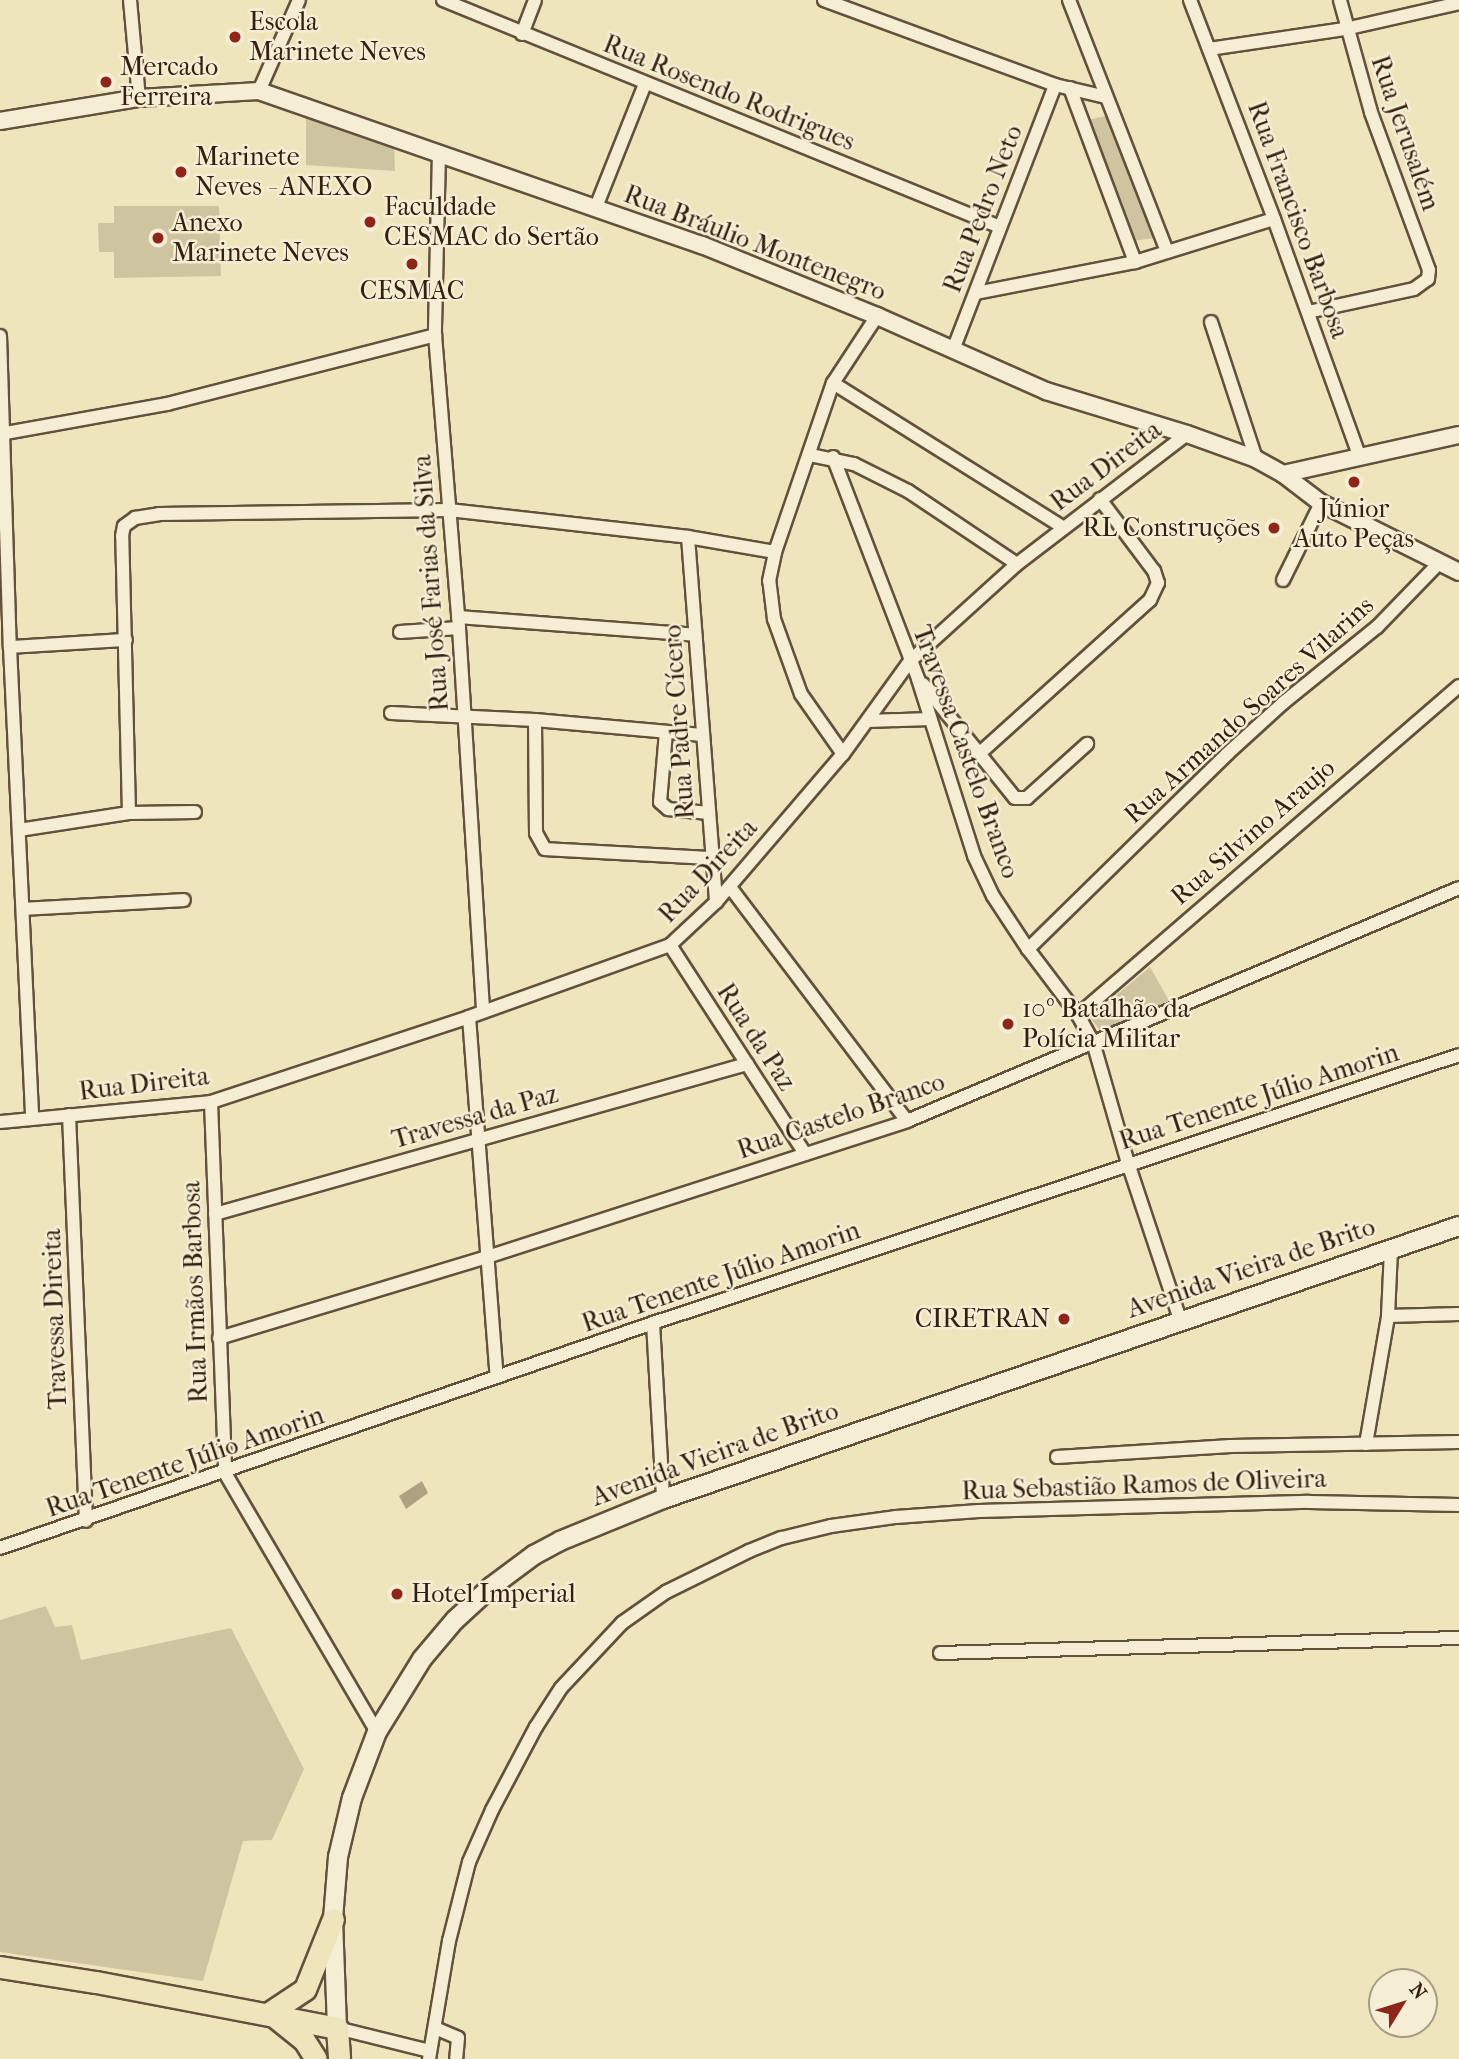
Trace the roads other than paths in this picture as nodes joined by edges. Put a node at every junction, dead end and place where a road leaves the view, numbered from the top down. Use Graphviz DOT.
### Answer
graph roads {
  1 [pos="130,0"];
  2 [pos="299,0"];
  3 [pos="443,0"];
  4 [pos="535,0"];
  5 [pos="824,0"];
  6 [pos="1069,0"];
  7 [pos="1190,0"];
  8 [pos="1340,0"];
  9 [pos="1459,4"];
  10 [pos="1345,29"];
  11 [pos="522,34"];
  12 [pos="1209,49"];
  13 [pos="645,83"];
  14 [pos="1055,85"];
  15 [pos="1070,88"];
  16 [pos="259,91"];
  17 [pos="1106,97"];
  18 [pos="139,98"];
  19 [pos="0,121"];
  20 [pos="439,152"];
  21 [pos="596,207"];
  22 [pos="1275,219"];
  23 [pos="998,226"];
  24 [pos="1167,252"];
  25 [pos="1135,262"];
  26 [pos="976,293"];
  27 [pos="1308,312"];
  28 [pos="877,316"];
  29 [pos="1211,322"];
  30 [pos="0,335"];
  31 [pos="435,335"];
  32 [pos="953,350"];
  33 [pos="833,383"];
  34 [pos="2,433"];
  35 [pos="1187,434"];
  36 [pos="1459,435"];
  37 [pos="810,455"];
  38 [pos="834,457"];
  39 [pos="1360,458"];
  40 [pos="1256,459"];
  41 [pos="1283,474"];
  42 [pos="1100,499"];
  43 [pos="1321,503"];
  44 [pos="449,510"];
  45 [pos="1063,527"];
  46 [pos="688,537"];
  47 [pos="775,552"];
  48 [pos="1440,562"];
  49 [pos="1017,564"];
  50 [pos="1459,572"];
  51 [pos="1283,580"];
  52 [pos="459,622"];
  53 [pos="400,632"];
  54 [pos="695,635"];
  55 [pos="126,640"];
  56 [pos="7,656"];
  57 [pos="910,661"];
  58 [pos="918,678"];
  59 [pos="1459,686"];
  60 [pos="391,713"];
  61 [pos="464,717"];
  62 [pos="930,719"];
  63 [pos="535,720"];
  64 [pos="868,721"];
  65 [pos="666,732"];
  66 [pos="702,735"];
  67 [pos="1087,744"];
  68 [pos="980,753"];
  69 [pos="843,754"];
  70 [pos="195,812"];
  71 [pos="129,813"];
  72 [pos="709,813"];
  73 [pos="19,830"];
  74 [pos="713,858"];
  75 [pos="730,887"];
  76 [pos="1459,887"];
  77 [pos="184,900"];
  78 [pos="716,902"];
  79 [pos="23,909"];
  80 [pos="670,945"];
  81 [pos="1028,949"];
  82 [pos="483,1011"];
  83 [pos="1078,1015"];
  84 [pos="469,1017"];
  85 [pos="1093,1042"];
  86 [pos="1459,1055"];
  87 [pos="747,1064"];
  88 [pos="211,1102"];
  89 [pos="69,1115"];
  90 [pos="32,1118"];
  91 [pos="906,1121"];
  92 [pos="0,1122"];
  93 [pos="479,1139"];
  94 [pos="805,1154"];
  95 [pos="1128,1163"];
  96 [pos="215,1214"];
  97 [pos="1459,1226"];
  98 [pos="1391,1249"];
  99 [pos="487,1257"];
  100 [pos="1459,1314"];
  101 [pos="1388,1315"];
  102 [pos="1181,1322"];
  103 [pos="653,1323"];
  104 [pos="219,1338"];
  105 [pos="497,1377"];
  106 [pos="1459,1441"];
  107 [pos="1366,1444"];
  108 [pos="1057,1457"];
  109 [pos="225,1473"];
  110 [pos="663,1499"];
  111 [pos="1459,1505"];
  112 [pos="86,1521"];
  113 [pos="0,1548"];
  114 [pos="1459,1638"];
  115 [pos="940,1653"];
  116 [pos="377,1732"];
  117 [pos="333,1919"];
  118 [pos="0,1967"];
  119 [pos="269,2013"];
  120 [pos="337,2028"];
  121 [pos="435,2028"];
  122 [pos="430,2055"];
  123 [pos="316,2059"];
  124 [pos="339,2059"];
  125 [pos="456,2059"];
  1 -- 18 [label="street"];
  2 -- 16 [label="street"];
  3 -- 11 [label="street, Rua Rosendo Rodrigues"];
  4 -- 11 [label="street"];
  5 -- 14 [label="street"];
  6 -- 17 [label="street"];
  7 -- 12 [label="street, Rua Francisco Barbosa"];
  8 -- 10 [label="street, Rua Jerusalém"];
  9 -- 10 [label="street"];
  10 -- 12 [label="street"];
  10 -- 27 [label="street, Rua Jerusalém"];
  11 -- 13 [label="street, Rua Rosendo Rodrigues"];
  12 -- 22 [label="street, Rua Francisco Barbosa"];
  13 -- 21 [label="street"];
  13 -- 23 [label="street, Rua Rosendo Rodrigues"];
  14 -- 15 [label="street"];
  14 -- 23 [label="street, Rua Pedro Neto"];
  15 -- 17 [label="street"];
  15 -- 25 [label="street"];
  16 -- 18 [label="street, Rua Bráulio Montenegro"];
  16 -- 20 [label="street, Rua Bráulio Montenegro"];
  17 -- 24 [label="street"];
  18 -- 19 [label="street, Rua Bráulio Montenegro"];
  20 -- 21 [label="street, Rua Bráulio Montenegro"];
  20 -- 31 [label="street, Rua José Farias da Silva"];
  21 -- 28 [label="street, Rua Bráulio Montenegro"];
  22 -- 24 [label="street"];
  22 -- 27 [label="street, Rua Francisco Barbosa"];
  23 -- 26 [label="street, Rua Pedro Neto"];
  24 -- 25 [label="street"];
  25 -- 26 [label="street"];
  26 -- 32 [label="street, Rua Pedro Neto"];
  27 -- 39 [label="street, Rua Francisco Barbosa"];
  28 -- 32 [label="street, Rua Bráulio Montenegro"];
  28 -- 33 [label="street"];
  29 -- 40 [label="street"];
  30 -- 34 [label="street"];
  31 -- 34 [label="street"];
  31 -- 44 [label="street, Rua José Farias da Silva"];
  32 -- 35 [label="street, Rua Bráulio Montenegro"];
  33 -- 37 [label="street"];
  33 -- 45 [label="street"];
  34 -- 56 [label="street"];
  35 -- 40 [label="street, Rua Bráulio Montenegro"];
  35 -- 42 [label="street, Rua Direita"];
  36 -- 39 [label="street"];
  37 -- 38 [label="street"];
  37 -- 47 [label="street"];
  38 -- 49 [label="street"];
  38 -- 57 [label="street, Travessa Castelo Branco"];
  39 -- 41 [label="street"];
  40 -- 41 [label="street, Rua Bráulio Montenegro"];
  41 -- 43 [label="street, Rua Bráulio Montenegro"];
  42 -- 45 [label="street, Rua Direita"];
  42 -- 68 [label="street"];
  43 -- 48 [label="street, Rua Bráulio Montenegro"];
  43 -- 51 [label="street"];
  44 -- 46 [label="street"];
  44 -- 52 [label="street, Rua José Farias da Silva"];
  44 -- 55 [label="street"];
  45 -- 49 [label="street, Rua Direita"];
  46 -- 47 [label="street"];
  46 -- 54 [label="street, Rua Padre Cícero"];
  47 -- 69 [label="street"];
  48 -- 50 [label="street, Rua Bráulio Montenegro"];
  48 -- 81 [label="street, Rua Armando Soares Vilarins"];
  49 -- 57 [label="street, Rua Direita"];
  52 -- 53 [label="street"];
  52 -- 54 [label="street"];
  52 -- 61 [label="street, Rua José Farias da Silva"];
  54 -- 66 [label="street, Rua Padre Cícero"];
  55 -- 56 [label="street"];
  55 -- 71 [label="street"];
  56 -- 73 [label="street"];
  57 -- 58 [label="street, Travessa Castelo Branco"];
  57 -- 64 [label="street, Rua Direita"];
  58 -- 62 [label="street, Travessa Castelo Branco"];
  58 -- 68 [label="street"];
  59 -- 83 [label="street, Rua Silvino Araujo"];
  60 -- 61 [label="street"];
  61 -- 63 [label="street"];
  61 -- 82 [label="street, Rua José Farias da Silva"];
  62 -- 64 [label="street"];
  62 -- 81 [label="street, Travessa Castelo Branco"];
  63 -- 65 [label="street"];
  63 -- 74 [label="street"];
  64 -- 69 [label="street, Rua Direita"];
  65 -- 66 [label="street"];
  65 -- 72 [label="street"];
  66 -- 72 [label="street, Rua Padre Cícero"];
  67 -- 68 [label="street"];
  69 -- 75 [label="street, Rua Direita"];
  70 -- 71 [label="street"];
  71 -- 73 [label="street"];
  72 -- 74 [label="street, Rua Padre Cícero"];
  73 -- 79 [label="street"];
  74 -- 78 [label="street, Rua Padre Cícero"];
  75 -- 78 [label="street, Rua Direita"];
  75 -- 91 [label="street"];
  76 -- 85 [label="street, Rua Castelo Branco"];
  77 -- 79 [label="street"];
  78 -- 80 [label="street, Rua Direita"];
  79 -- 90 [label="street"];
  80 -- 82 [label="street, Rua Direita"];
  80 -- 87 [label="street, Rua da Paz"];
  81 -- 83 [label="street, Travessa Castelo Branco"];
  82 -- 84 [label="street, Rua Direita"];
  83 -- 85 [label="street, Travessa Castelo Branco"];
  84 -- 88 [label="street, Rua Direita"];
  84 -- 93 [label="street"];
  85 -- 91 [label="street, Rua Castelo Branco"];
  85 -- 95 [label="street, Travessa Castelo Branco"];
  86 -- 95 [label="street, Rua Tenente Júlio Amorin"];
  87 -- 93 [label="street, Travessa da Paz"];
  87 -- 94 [label="street, Rua da Paz"];
  88 -- 89 [label="street, Rua Direita"];
  88 -- 96 [label="street, Rua Irmãos Barbosa"];
  89 -- 90 [label="street, Rua Direita"];
  89 -- 112 [label="street, Travessa Direita"];
  90 -- 92 [label="street, Rua Direita"];
  91 -- 94 [label="street, Rua Castelo Branco"];
  93 -- 96 [label="street, Travessa da Paz"];
  93 -- 99 [label="street"];
  94 -- 99 [label="street, Rua Castelo Branco"];
  95 -- 102 [label="street, Travessa Castelo Branco"];
  95 -- 103 [label="street, Rua Tenente Júlio Amorin"];
  96 -- 104 [label="street, Rua Irmãos Barbosa"];
  97 -- 98 [label="main road, Avenida Vieira de Brito"];
  98 -- 101 [label="street"];
  98 -- 102 [label="main road, Avenida Vieira de Brito"];
  99 -- 104 [label="street, Rua Castelo Branco"];
  99 -- 105 [label="street"];
  100 -- 101 [label="street"];
  101 -- 107 [label="street"];
  102 -- 110 [label="main road, Avenida Vieira de Brito"];
  103 -- 105 [label="street, Rua Tenente Júlio Amorin"];
  103 -- 110 [label="street"];
  104 -- 109 [label="street, Rua Irmãos Barbosa"];
  105 -- 109 [label="street, Rua Tenente Júlio Amorin"];
  106 -- 107 [label="street, Rua Sebastião Ramos de Oliveira"];
  107 -- 108 [label="street, Rua Sebastião Ramos de Oliveira"];
  109 -- 112 [label="street, Rua Tenente Júlio Amorin"];
  109 -- 116 [label="street, Rua Irmãos Barbosa"];
  110 -- 116 [label="main road, Avenida Vieira de Brito"];
  111 -- 121 [label="street, Rua Sebastião Ramos de Oliveira"];
  112 -- 113 [label="street, Rua Tenente Júlio Amorin"];
  114 -- 115 [label="street"];
  116 -- 117 [label="main road, Avenida Vieira de Brito"];
  117 -- 119 [label="main road"];
  117 -- 120 [label="main road, Avenida Vieira de Brito"];
  118 -- 119 [label="main road"];
  119 -- 120 [label="main road"];
  119 -- 123 [label="main road"];
  120 -- 122 [label="street"];
  120 -- 124 [label="main road, Avenida Vieira de Brito"];
  121 -- 122 [label="street, Rua Sebastião Ramos de Oliveira"];
  121 -- 125 [label="street"];
}
